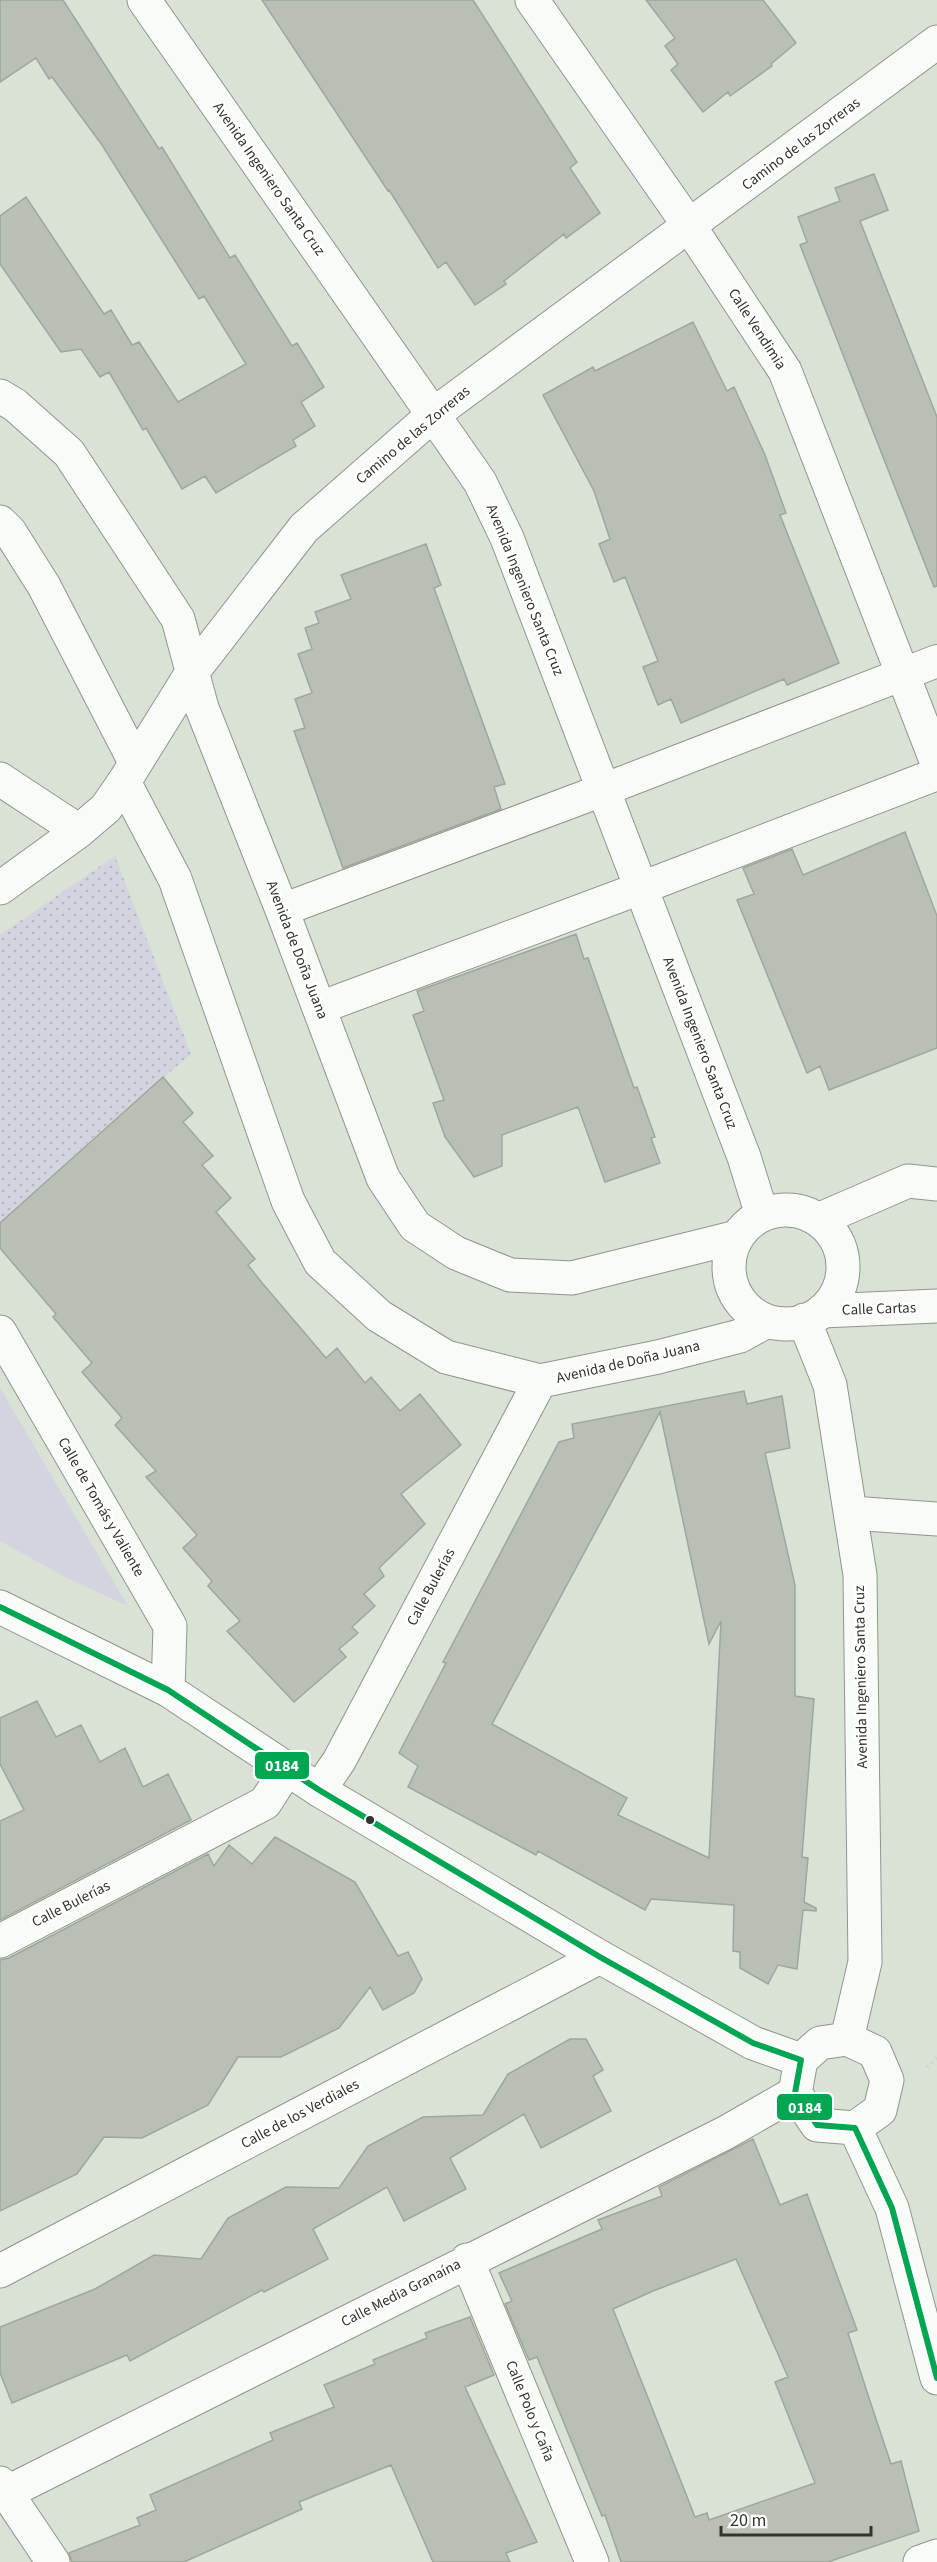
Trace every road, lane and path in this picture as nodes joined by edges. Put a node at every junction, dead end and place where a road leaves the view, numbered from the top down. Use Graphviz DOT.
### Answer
graph roads {
  1 [pos="144,0"];
  2 [pos="532,0"];
  3 [pos="937,42"];
  4 [pos="690,227"];
  5 [pos="0,396"];
  6 [pos="434,414"];
  7 [pos="0,522"];
  8 [pos="937,661"];
  9 [pos="191,674"];
  10 [pos="903,674"];
  11 [pos="937,763"];
  12 [pos="130,772"];
  13 [pos="937,774"];
  14 [pos="0,779"];
  15 [pos="603,790"];
  16 [pos="79,831"];
  17 [pos="0,888"];
  18 [pos="641,888"];
  19 [pos="282,910"];
  20 [pos="319,1008"];
  21 [pos="937,1184"];
  22 [pos="762,1215"];
  23 [pos="818,1220"];
  24 [pos="737,1237"];
  25 [pos="937,1306"];
  26 [pos="813,1316"];
  27 [pos="767,1321"];
  28 [pos="0,1332"];
  29 [pos="540,1381"];
  30 [pos="851,1514"];
  31 [pos="937,1519"];
  32 [pos="0,1607"];
  33 [pos="168,1690"];
  34 [pos="287,1769"];
  35 [pos="319,1790"];
  36 [pos="0,1941"];
  37 [pos="600,1957"];
  38 [pos="847,2039"];
  39 [pos="801,2060"];
  40 [pos="795,2093"];
  41 [pos="855,2128"];
  42 [pos="467,2260"];
  43 [pos="0,2271"];
  44 [pos="937,2378"];
  45 [pos="4,2488"];
  46 [pos="937,2556"];
  47 [pos="53,2562"];
  48 [pos="592,2562"];
  49 [pos="920,2562"];
  1 -- 6 [label="street, Avenida Ingeniero Santa Cruz"];
  2 -- 4 [label="street, Calle Vendimia"];
  3 -- 4 [label="street, Camino de las Zorreras"];
  4 -- 6 [label="street, Camino de las Zorreras"];
  4 -- 10 [label="street, Calle Vendimia"];
  5 -- 9 [label="street, Avenida de Doña Juana"];
  6 -- 9 [label="street, Camino de las Zorreras"];
  6 -- 15 [label="street, Avenida Ingeniero Santa Cruz"];
  7 -- 12 [label="street, Avenida de Doña Juana"];
  8 -- 10 [label="street"];
  9 -- 12 [label="street, Camino de las Zorreras"];
  9 -- 19 [label="street, Avenida de Doña Juana"];
  10 -- 11 [label="street, Calle Vendimia"];
  10 -- 15 [label="street"];
  12 -- 16 [label="street, Camino de las Zorreras"];
  12 -- 29 [label="street, Avenida de Doña Juana"];
  13 -- 18 [label="street"];
  14 -- 16 [label="street"];
  15 -- 18 [label="street, Avenida Ingeniero Santa Cruz"];
  15 -- 19 [label="street"];
  16 -- 17 [label="street, Camino de las Zorreras"];
  18 -- 20 [label="street"];
  18 -- 22 [label="street, Avenida Ingeniero Santa Cruz"];
  19 -- 20 [label="street, Avenida de Doña Juana"];
  20 -- 24 [label="street, Avenida de Doña Juana"];
  21 -- 23 [label="street"];
  22 -- 23 [label="street"];
  22 -- 24 [label="street"];
  23 -- 26 [label="street"];
  24 -- 27 [label="street"];
  25 -- 26 [label="street, Calle Cartas"];
  26 -- 27 [label="street"];
  26 -- 30 [label="street, Avenida Ingeniero Santa Cruz"];
  27 -- 29 [label="street, Avenida de Doña Juana"];
  28 -- 33 [label="street, Calle de Tomás y Valiente"];
  29 -- 35 [label="street, Calle Bulerías"];
  30 -- 31 [label="street"];
  30 -- 38 [label="street, Avenida Ingeniero Santa Cruz"];
  32 -- 33 [label="street"];
  33 -- 34 [label="street"];
  34 -- 35 [label="street"];
  34 -- 36 [label="street, Calle Bulerías"];
  35 -- 37 [label="street"];
  37 -- 39 [label="street"];
  37 -- 43 [label="street, Calle de los Verdiales"];
  38 -- 39 [label="street"];
  38 -- 41 [label="street"];
  39 -- 40 [label="street"];
  40 -- 41 [label="street"];
  40 -- 42 [label="street, Calle Media Granaína"];
  41 -- 44 [label="street"];
  42 -- 45 [label="street, Calle Media Granaína"];
  42 -- 48 [label="street, Calle Polo y Caña"];
  45 -- 47 [label="street"];
  46 -- 49 [label="street"];
}
